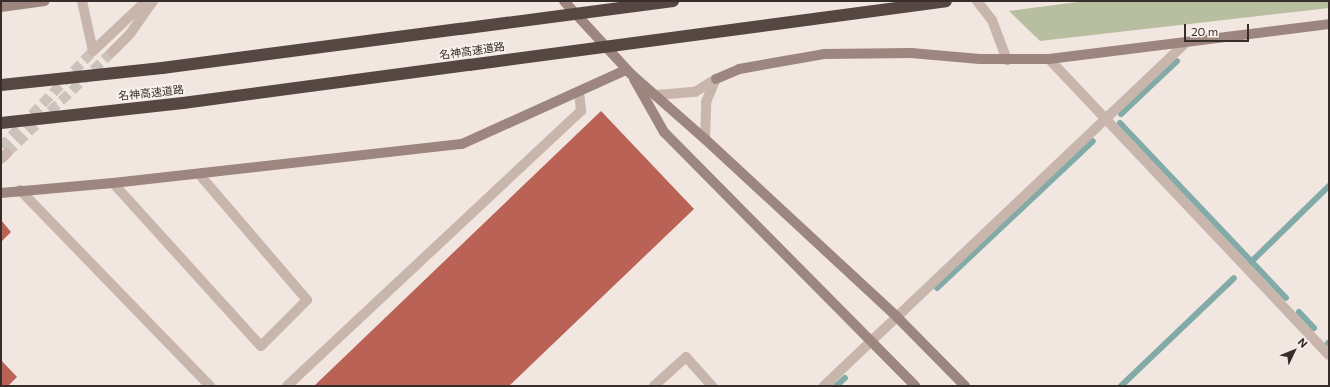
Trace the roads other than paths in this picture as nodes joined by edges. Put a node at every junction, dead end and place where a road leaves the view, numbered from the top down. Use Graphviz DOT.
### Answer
graph roads {
  1 [pos="45,1"];
  2 [pos="82,1"];
  3 [pos="146,1"];
  4 [pos="153,1"];
  5 [pos="564,1"];
  6 [pos="673,1"];
  7 [pos="946,1"];
  8 [pos="976,1"];
  9 [pos="1,7"];
  10 [pos="1329,24"];
  11 [pos="1184,44"];
  12 [pos="112,52"];
  13 [pos="1049,59"];
  14 [pos="1007,60"];
  15 [pos="629,72"];
  16 [pos="716,79"];
  17 [pos="1,85"];
  18 [pos="579,92"];
  19 [pos="657,95"];
  20 [pos="1106,119"];
  21 [pos="1,123"];
  22 [pos="705,139"];
  23 [pos="199,174"];
  24 [pos="113,183"];
  25 [pos="20,190"];
  26 [pos="1,193"];
  27 [pos="898,317"];
  28 [pos="872,341"];
  29 [pos="1329,355"];
  30 [pos="210,386"];
  31 [pos="287,386"];
  32 [pos="654,386"];
  33 [pos="712,386"];
  34 [pos="824,386"];
  35 [pos="915,386"];
  36 [pos="965,386"];
  1 -- 9 [label="street"];
  2 -- 3 [label="street"];
  4 -- 12 [label="street"];
  5 -- 15 [label="street"];
  6 -- 17 [label="highway, 名神高速道路, bridge"];
  7 -- 21 [label="highway, 名神高速道路, bridge"];
  8 -- 14 [label="street"];
  10 -- 11 [label="street"];
  11 -- 13 [label="street"];
  11 -- 20 [label="street"];
  13 -- 14 [label="street"];
  13 -- 20 [label="street"];
  14 -- 16 [label="street"];
  15 -- 18 [label="street"];
  15 -- 19 [label="street"];
  15 -- 28 [label="street"];
  16 -- 19 [label="street"];
  16 -- 22 [label="street"];
  18 -- 23 [label="street"];
  18 -- 31 [label="street"];
  19 -- 22 [label="street"];
  20 -- 27 [label="street"];
  20 -- 29 [label="street"];
  22 -- 27 [label="street"];
  23 -- 24 [label="street"];
  23 -- 24 [label="street"];
  24 -- 25 [label="street"];
  25 -- 26 [label="street"];
  25 -- 30 [label="street"];
  27 -- 28 [label="street"];
  27 -- 36 [label="street"];
  28 -- 34 [label="street"];
  28 -- 35 [label="street"];
  32 -- 33 [label="street"];
}
